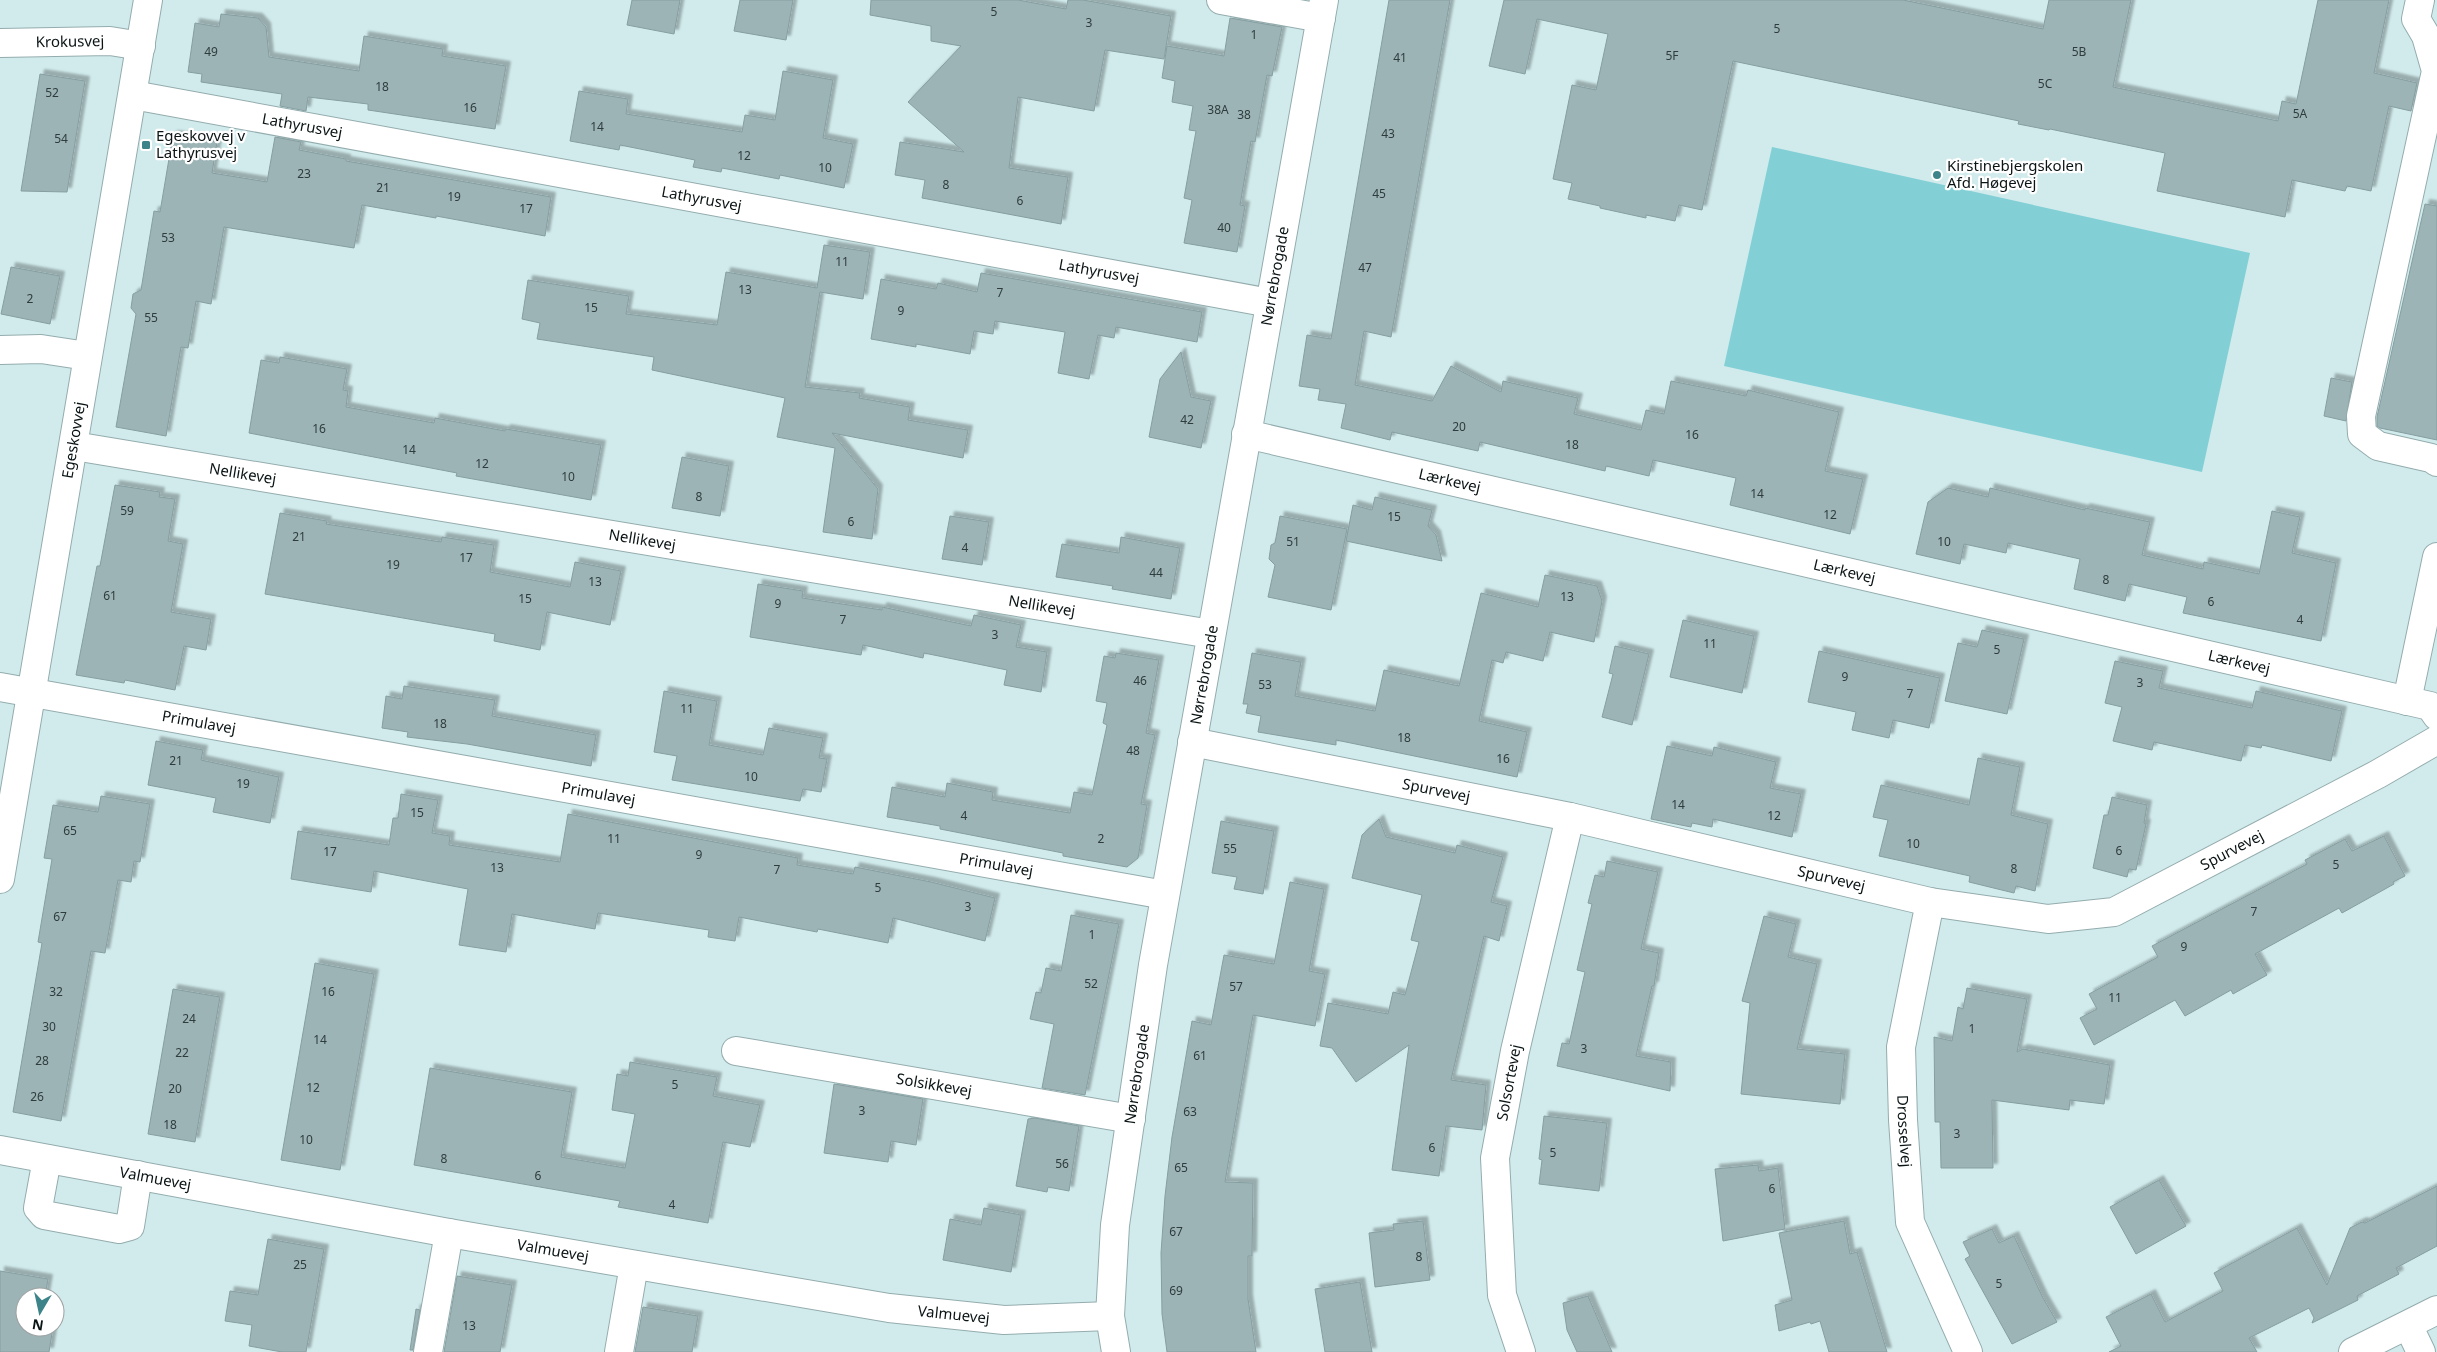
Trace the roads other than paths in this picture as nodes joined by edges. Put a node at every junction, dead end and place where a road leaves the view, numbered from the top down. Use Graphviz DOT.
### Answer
graph roads {
  1 [pos="148,0"];
  2 [pos="1221,0"];
  3 [pos="2420,0"];
  4 [pos="1323,9"];
  5 [pos="0,43"];
  6 [pos="141,46"];
  7 [pos="133,96"];
  8 [pos="1270,302"];
  9 [pos="0,350"];
  10 [pos="88,356"];
  11 [pos="1246,434"];
  12 [pos="74,446"];
  13 [pos="2437,462"];
  14 [pos="2437,557"];
  15 [pos="1211,634"];
  16 [pos="0,687"];
  17 [pos="32,692"];
  18 [pos="2407,701"];
  19 [pos="2437,716"];
  20 [pos="2437,740"];
  21 [pos="1192,742"];
  22 [pos="1570,817"];
  23 [pos="0,879"];
  24 [pos="1165,895"];
  25 [pos="1930,902"];
  26 [pos="736,1051"];
  27 [pos="1131,1119"];
  28 [pos="0,1150"];
  29 [pos="47,1158"];
  30 [pos="138,1175"];
  31 [pos="448,1233"];
  32 [pos="634,1265"];
  33 [pos="2437,1310"];
  34 [pos="1110,1316"];
  35 [pos="2408,1324"];
  36 [pos="428,1352"];
  37 [pos="619,1352"];
  38 [pos="1116,1352"];
  39 [pos="1521,1352"];
  40 [pos="1968,1352"];
  41 [pos="2353,1352"];
  42 [pos="2421,1352"];
  1 -- 6 [label="street, Egeskovvej"];
  2 -- 4 [label="street"];
  3 -- 13 [label="street"];
  4 -- 8 [label="street, Nørrebrogade"];
  5 -- 6 [label="street, Krokusvej"];
  6 -- 7 [label="street, Egeskovvej"];
  7 -- 8 [label="street, Lathyrusvej"];
  7 -- 10 [label="street, Egeskovvej"];
  8 -- 11 [label="street, Nørrebrogade"];
  9 -- 10 [label="street"];
  10 -- 12 [label="street, Egeskovvej"];
  11 -- 15 [label="street, Nørrebrogade"];
  11 -- 18 [label="street, Lærkevej"];
  12 -- 15 [label="street, Nellikevej"];
  12 -- 17 [label="street, Egeskovvej"];
  14 -- 18 [label="street"];
  15 -- 21 [label="street, Nørrebrogade"];
  16 -- 17 [label="street, Primulavej"];
  17 -- 23 [label="street, Egeskovvej"];
  17 -- 24 [label="street, Primulavej"];
  18 -- 19 [label="street, Lærkevej"];
  20 -- 25 [label="street, Spurvevej"];
  21 -- 22 [label="street, Spurvevej"];
  21 -- 24 [label="street, Nørrebrogade"];
  22 -- 25 [label="street, Spurvevej"];
  22 -- 39 [label="street, Solsortevej"];
  24 -- 27 [label="street, Nørrebrogade"];
  25 -- 40 [label="street, Drosselvej"];
  26 -- 27 [label="street, Solsikkevej"];
  27 -- 34 [label="street, Nørrebrogade"];
  28 -- 29 [label="street, Valmuevej"];
  29 -- 30 [label="street, Valmuevej"];
  29 -- 30 [label="street"];
  30 -- 31 [label="street, Valmuevej"];
  31 -- 32 [label="street, Valmuevej"];
  31 -- 36 [label="street"];
  32 -- 34 [label="street, Valmuevej"];
  32 -- 37 [label="street"];
  33 -- 35 [label="street"];
  34 -- 38 [label="street, Nørrebrogade"];
  35 -- 41 [label="street"];
  35 -- 42 [label="street"];
}
